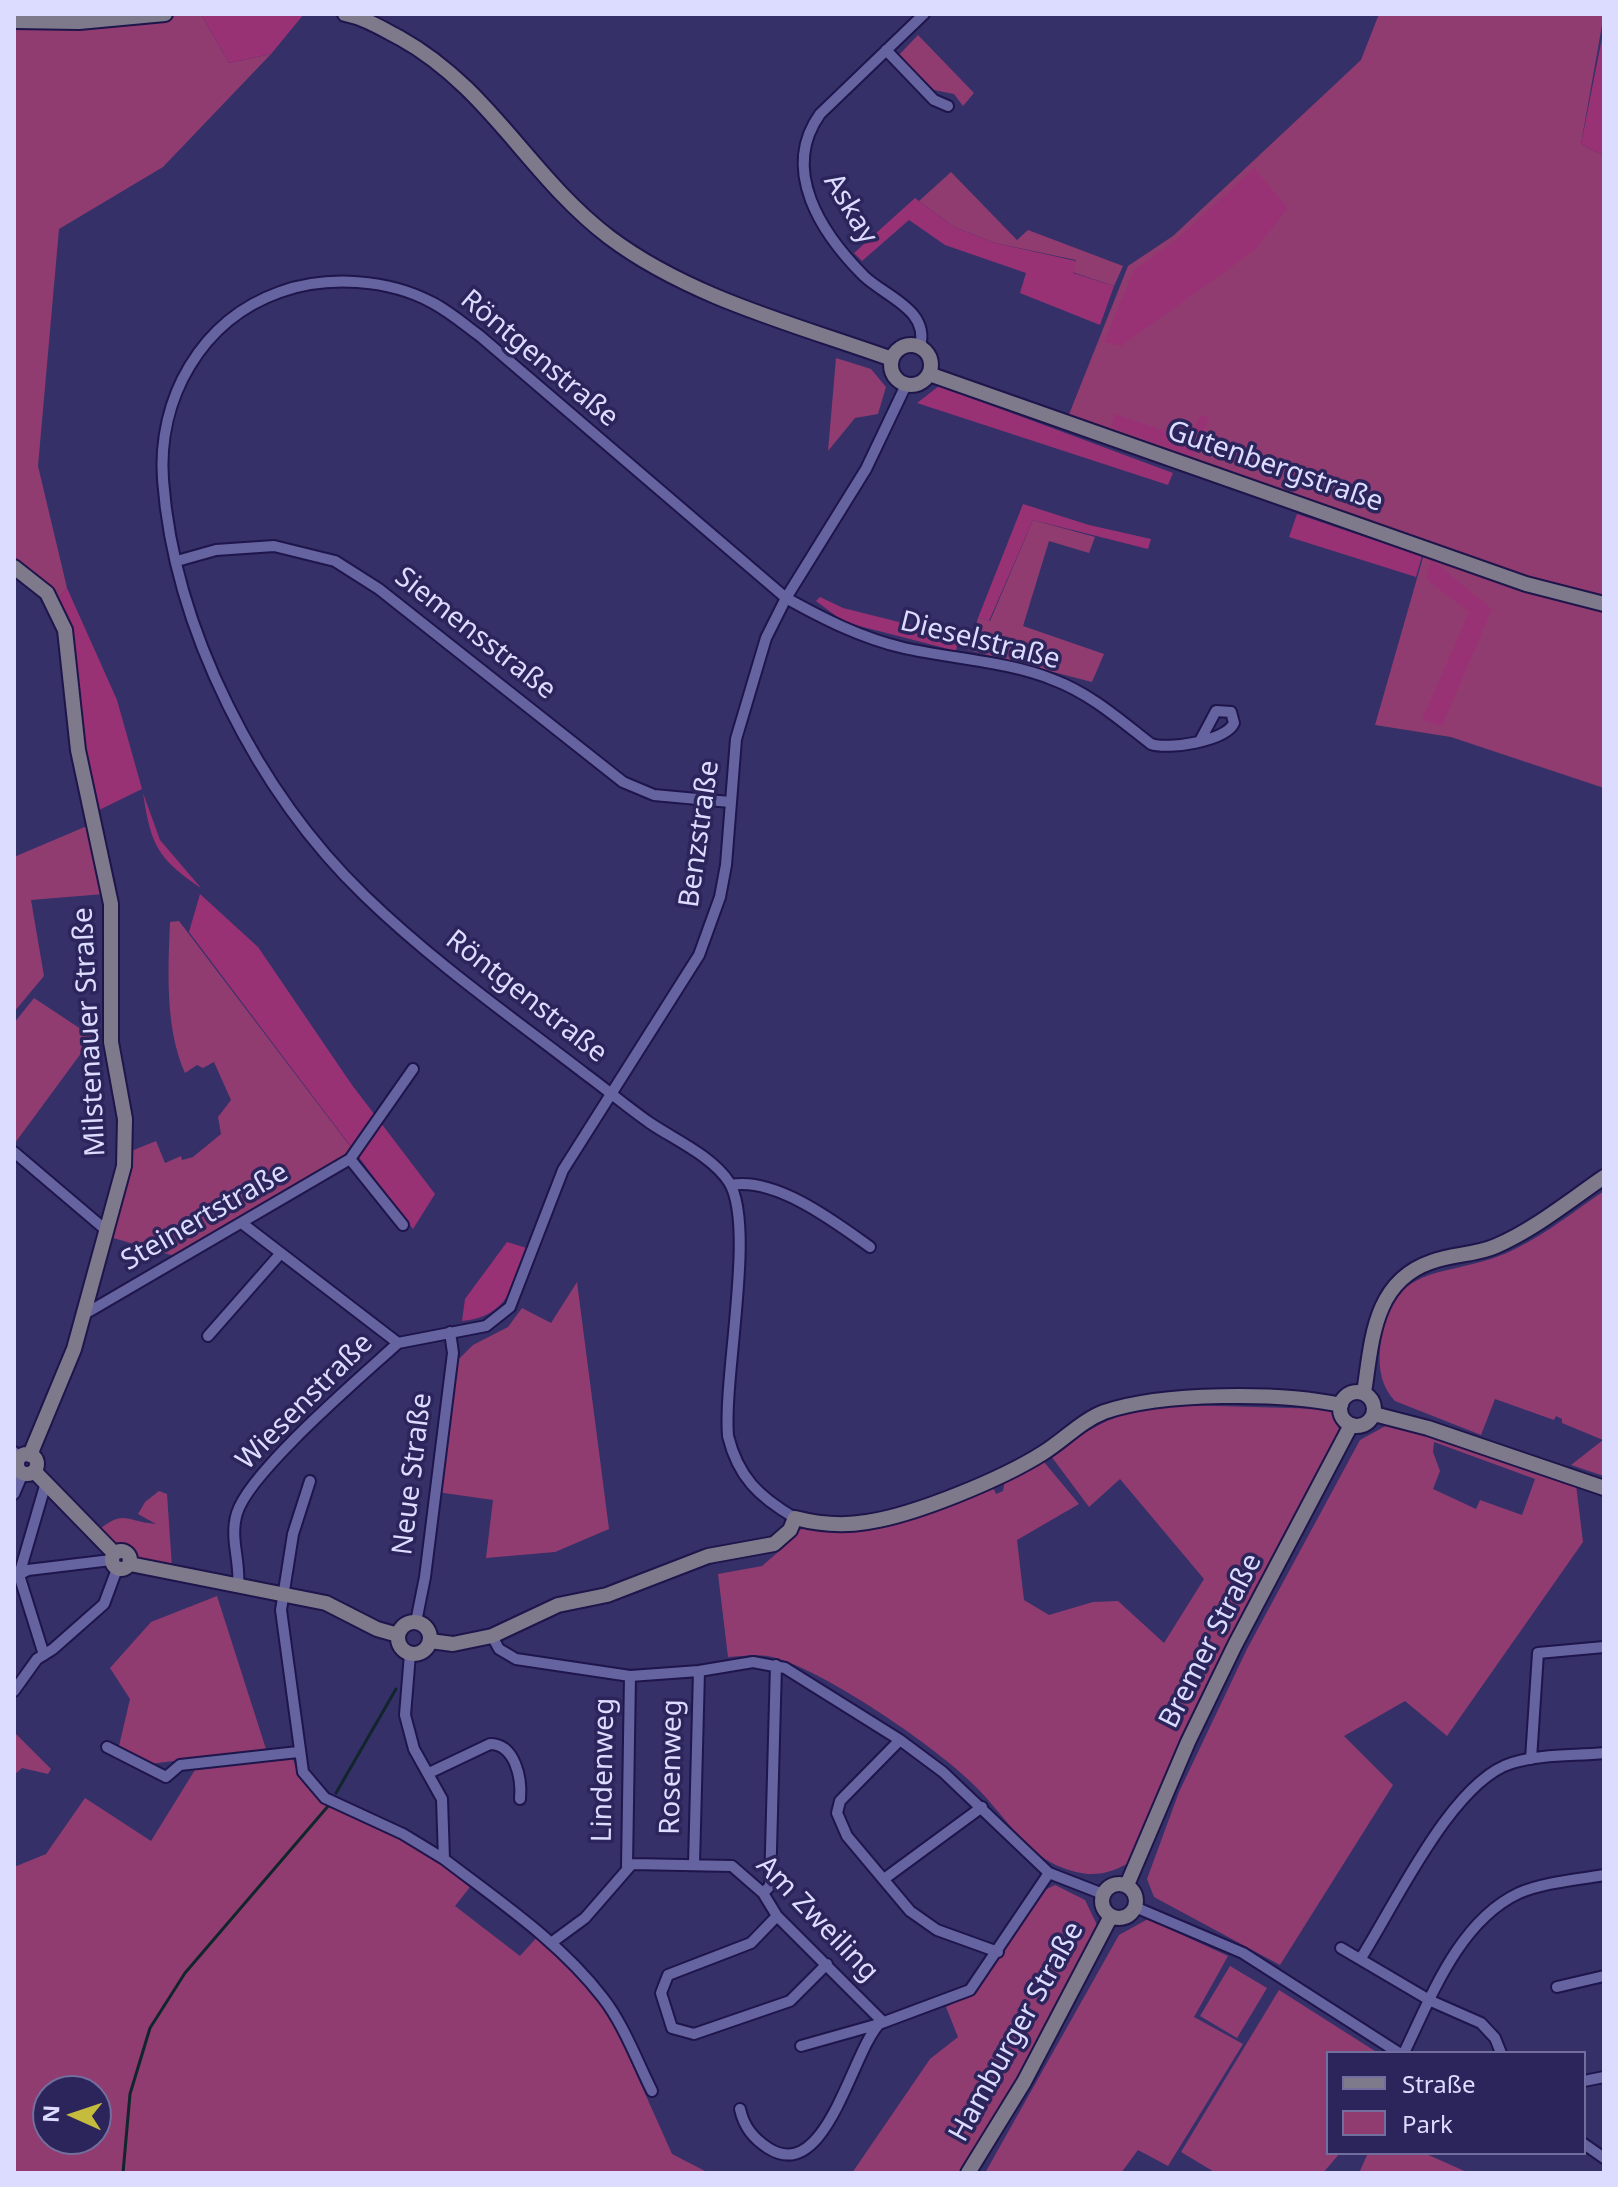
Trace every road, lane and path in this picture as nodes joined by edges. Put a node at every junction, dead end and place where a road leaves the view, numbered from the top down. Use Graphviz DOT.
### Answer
graph roads {
  1 [pos="165,14"];
  2 [pos="345,14"];
  3 [pos="924,14"];
  4 [pos="14,21"];
  5 [pos="886,50"];
  6 [pos="948,106"];
  7 [pos="920,347"];
  8 [pos="892,359"];
  9 [pos="929,374"];
  10 [pos="906,385"];
  11 [pos="177,561"];
  12 [pos="14,567"];
  13 [pos="786,598"];
  14 [pos="1604,604"];
  15 [pos="1201,739"];
  16 [pos="730,802"];
  17 [pos="413,1069"];
  18 [pos="611,1094"];
  19 [pos="14,1152"];
  20 [pos="350,1159"];
  21 [pos="1604,1177"];
  22 [pos="731,1185"];
  23 [pos="243,1224"];
  24 [pos="403,1225"];
  25 [pos="107,1231"];
  26 [pos="870,1247"];
  27 [pos="281,1253"];
  28 [pos="83,1315"];
  29 [pos="450,1332"];
  30 [pos="208,1336"];
  31 [pos="398,1343"];
  32 [pos="1364,1393"];
  33 [pos="1341,1405"];
  34 [pos="1374,1414"];
  35 [pos="1351,1425"];
  36 [pos="21,1455"];
  37 [pos="29,1472"];
  38 [pos="310,1481"];
  39 [pos="45,1486"];
  40 [pos="1604,1488"];
  41 [pos="14,1494"];
  42 [pos="795,1518"];
  43 [pos="118,1561"];
  44 [pos="16,1576"];
  45 [pos="238,1587"];
  46 [pos="283,1595"];
  47 [pos="416,1622"];
  48 [pos="398,1635"];
  49 [pos="492,1636"];
  50 [pos="430,1641"];
  51 [pos="1604,1647"];
  52 [pos="410,1654"];
  53 [pos="44,1655"];
  54 [pos="776,1665"];
  55 [pos="699,1671"];
  56 [pos="630,1676"];
  57 [pos="14,1691"];
  58 [pos="900,1740"];
  59 [pos="107,1747"];
  60 [pos="298,1752"];
  61 [pos="1604,1753"];
  62 [pos="1531,1759"];
  63 [pos="429,1773"];
  64 [pos="520,1799"];
  65 [pos="982,1807"];
  66 [pos="444,1859"];
  67 [pos="694,1864"];
  68 [pos="627,1866"];
  69 [pos="1049,1873"];
  70 [pos="1604,1875"];
  71 [pos="884,1879"];
  72 [pos="1127,1885"];
  73 [pos="763,1893"];
  74 [pos="1103,1894"];
  75 [pos="1135,1907"];
  76 [pos="777,1916"];
  77 [pos="1111,1916"];
  78 [pos="551,1943"];
  79 [pos="1341,1948"];
  80 [pos="998,1952"];
  81 [pos="1361,1958"];
  82 [pos="827,1964"];
  83 [pos="1604,1976"];
  84 [pos="1557,1987"];
  85 [pos="1431,2001"];
  86 [pos="881,2023"];
  87 [pos="801,2046"];
  88 [pos="1399,2051"];
  89 [pos="1403,2051"];
  90 [pos="1500,2051"];
  91 [pos="652,2091"];
  92 [pos="740,2109"];
  93 [pos="1586,2145"];
  94 [pos="1604,2158"];
  95 [pos="968,2173"];
  1 -- 4 [label="main road"];
  2 -- 8 [label="main road"];
  3 -- 5 [label="street, Askay"];
  5 -- 6 [label="street"];
  5 -- 7 [label="street, Askay"];
  7 -- 8 [label="main road"];
  7 -- 9 [label="main road"];
  8 -- 10 [label="main road"];
  9 -- 10 [label="main road"];
  9 -- 14 [label="main road, Gutenbergstraße"];
  10 -- 13 [label="street, Benzstraße"];
  11 -- 13 [label="street, Röntgenstraße"];
  11 -- 16 [label="street, Siemensstraße"];
  11 -- 18 [label="street, Röntgenstraße"];
  12 -- 25 [label="main road, Milstenauer Straße"];
  13 -- 15 [label="street, Dieselstraße"];
  13 -- 16 [label="street, Benzstraße"];
  16 -- 18 [label="street, Benzstraße"];
  17 -- 20 [label="street, Steinertstraße"];
  18 -- 22 [label="street, Röntgenstraße"];
  18 -- 29 [label="street, Benzstraße"];
  19 -- 25 [label="street"];
  20 -- 23 [label="street, Steinertstraße"];
  20 -- 24 [label="street"];
  21 -- 32 [label="main road"];
  22 -- 26 [label="street"];
  22 -- 42 [label="street"];
  23 -- 27 [label="street"];
  23 -- 28 [label="street, Steinertstraße"];
  25 -- 28 [label="main road, Milstenauer Straße"];
  27 -- 30 [label="street"];
  27 -- 31 [label="street"];
  28 -- 36 [label="main road, Milstenauer Straße"];
  29 -- 31 [label="street, Benzstraße"];
  29 -- 47 [label="street, Neue Straße"];
  31 -- 45 [label="street, Wiesenstraße"];
  32 -- 33 [label="main road"];
  32 -- 34 [label="main road"];
  33 -- 35 [label="main road"];
  33 -- 42 [label="main road"];
  34 -- 35 [label="main road"];
  34 -- 40 [label="main road"];
  35 -- 72 [label="main road, Bremer Straße"];
  36 -- 37 [label="main road"];
  37 -- 39 [label="main road"];
  37 -- 41 [label="street"];
  38 -- 46 [label="street"];
  39 -- 43 [label="main road"];
  39 -- 44 [label="street"];
  42 -- 49 [label="main road"];
  43 -- 44 [label="street"];
  43 -- 45 [label="main road"];
  43 -- 53 [label="street"];
  44 -- 53 [label="street"];
  45 -- 46 [label="main road"];
  46 -- 48 [label="main road"];
  46 -- 60 [label="street"];
  47 -- 48 [label="main road"];
  47 -- 50 [label="main road"];
  48 -- 52 [label="main road"];
  49 -- 50 [label="main road"];
  49 -- 56 [label="street"];
  50 -- 52 [label="main road"];
  51 -- 62 [label="street"];
  52 -- 63 [label="street"];
  53 -- 57 [label="street"];
  54 -- 55 [label="street"];
  54 -- 58 [label="street"];
  54 -- 73 [label="street"];
  55 -- 56 [label="street"];
  55 -- 67 [label="street, Rosenweg"];
  56 -- 68 [label="street, Lindenweg"];
  58 -- 65 [label="street"];
  58 -- 71 [label="street"];
  59 -- 60 [label="street"];
  60 -- 66 [label="street"];
  61 -- 62 [label="street"];
  62 -- 81 [label="street"];
  63 -- 64 [label="street"];
  63 -- 66 [label="street"];
  65 -- 69 [label="street"];
  65 -- 71 [label="street"];
  66 -- 78 [label="street"];
  67 -- 68 [label="street, Am Zweiling"];
  67 -- 73 [label="street, Am Zweiling"];
  68 -- 78 [label="street"];
  69 -- 74 [label="street"];
  69 -- 80 [label="street"];
  70 -- 85 [label="street"];
  71 -- 80 [label="street"];
  72 -- 74 [label="main road"];
  72 -- 75 [label="main road"];
  73 -- 76 [label="street, Am Zweiling"];
  74 -- 77 [label="main road"];
  75 -- 77 [label="main road"];
  75 -- 88 [label="street"];
  76 -- 82 [label="street, Am Zweiling"];
  76 -- 82 [label="street"];
  77 -- 95 [label="main road, Hamburger Straße"];
  78 -- 91 [label="street"];
  79 -- 81 [label="street"];
  80 -- 86 [label="street"];
  81 -- 85 [label="street"];
  82 -- 86 [label="street, Am Zweiling"];
  83 -- 84 [label="street"];
  85 -- 89 [label="street"];
  85 -- 90 [label="street"];
  86 -- 87 [label="street"];
  86 -- 92 [label="street"];
  93 -- 94 [label="street"];
}
